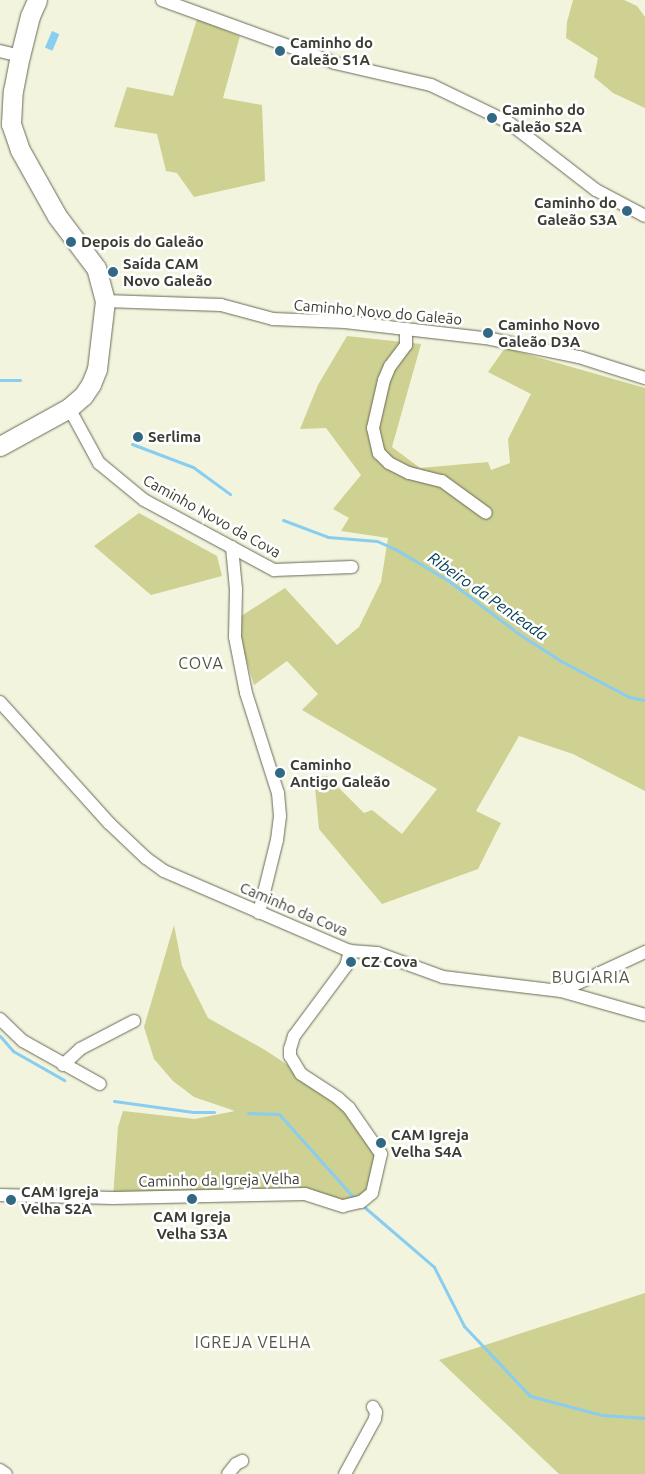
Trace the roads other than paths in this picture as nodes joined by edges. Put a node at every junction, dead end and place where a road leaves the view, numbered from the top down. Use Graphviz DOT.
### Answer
graph roads {
  1 [pos="37,0"];
  2 [pos="162,0"];
  3 [pos="0,51"];
  4 [pos="20,56"];
  5 [pos="6,112"];
  6 [pos="645,216"];
  7 [pos="105,301"];
  8 [pos="406,329"];
  9 [pos="645,378"];
  10 [pos="69,408"];
  11 [pos="0,446"];
  12 [pos="486,513"];
  13 [pos="232,547"];
  14 [pos="352,567"];
  15 [pos="0,702"];
  16 [pos="259,912"];
  17 [pos="350,951"];
  18 [pos="645,952"];
  19 [pos="561,991"];
  20 [pos="645,1015"];
  21 [pos="0,1019"];
  22 [pos="134,1021"];
  23 [pos="63,1065"];
  24 [pos="100,1084"];
  25 [pos="0,1195"];
  26 [pos="373,1407"];
  27 [pos="242,1461"];
  28 [pos="0,1470"];
  29 [pos="6,1474"];
  30 [pos="228,1474"];
  31 [pos="345,1474"];
  1 -- 4 [label="main road"];
  2 -- 6 [label="street"];
  3 -- 4 [label="street"];
  4 -- 5 [label="main road"];
  5 -- 7 [label="main road"];
  7 -- 8 [label="street, Caminho Novo do Galeão"];
  7 -- 10 [label="main road"];
  8 -- 9 [label="street, Caminho Novo do Galeão"];
  8 -- 12 [label="street"];
  10 -- 11 [label="main road"];
  10 -- 13 [label="street, Caminho Novo da Cova"];
  13 -- 14 [label="street, Caminho Novo da Cova"];
  13 -- 16 [label="street"];
  15 -- 16 [label="street, Caminho da Cova"];
  16 -- 17 [label="street, Caminho da Cova"];
  17 -- 19 [label="street, Caminho da Cova"];
  17 -- 25 [label="street, Caminho da Igreja Velha"];
  18 -- 19 [label="street"];
  19 -- 20 [label="street, Caminho da Cova"];
  21 -- 23 [label="street"];
  22 -- 23 [label="street"];
  23 -- 24 [label="street"];
  26 -- 31 [label="street"];
  27 -- 30 [label="street"];
  28 -- 29 [label="street"];
}
